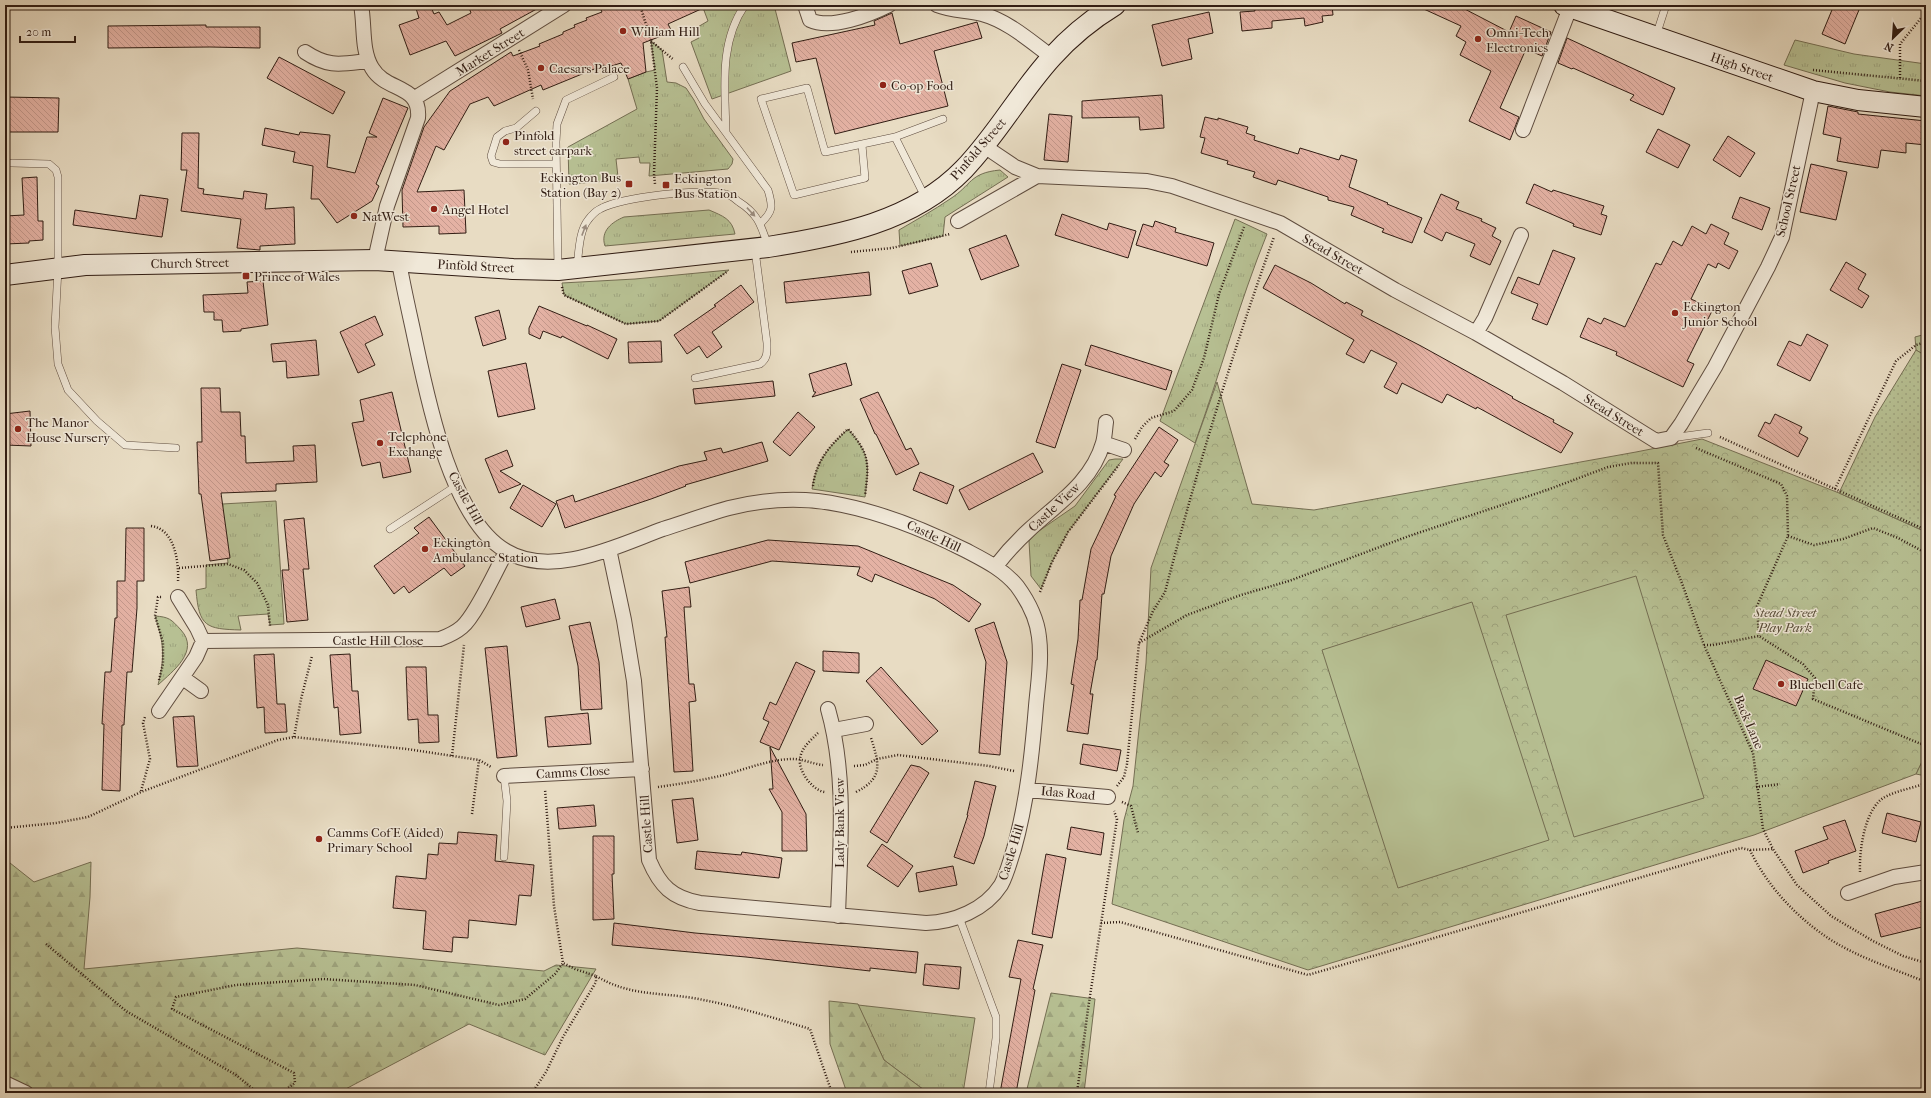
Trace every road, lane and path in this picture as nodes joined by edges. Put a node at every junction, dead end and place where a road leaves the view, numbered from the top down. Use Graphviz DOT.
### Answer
graph roads {
  1 [pos="361,5"];
  2 [pos="564,5"];
  3 [pos="640,5"];
  4 [pos="746,5"];
  5 [pos="805,5"];
  6 [pos="889,5"];
  7 [pos="937,5"];
  8 [pos="1115,5"];
  9 [pos="1666,5"];
  10 [pos="1568,6"];
  11 [pos="1926,12"];
  12 [pos="1656,37"];
  13 [pos="512,38"];
  14 [pos="651,41"];
  15 [pos="305,52"];
  16 [pos="1052,57"];
  17 [pos="368,61"];
  18 [pos="683,67"];
  19 [pos="1806,69"];
  20 [pos="614,77"];
  21 [pos="1900,78"];
  22 [pos="1926,81"];
  23 [pos="1813,91"];
  24 [pos="415,98"];
  25 [pos="1926,107"];
  26 [pos="536,111"];
  27 [pos="943,119"];
  28 [pos="1523,130"];
  29 [pos="726,132"];
  30 [pos="895,137"];
  31 [pos="862,145"];
  32 [pos="984,146"];
  33 [pos="12,163"];
  34 [pos="556,164"];
  35 [pos="1037,176"];
  36 [pos="656,196"];
  37 [pos="926,199"];
  38 [pos="1249,212"];
  39 [pos="958,221"];
  40 [pos="761,223"];
  41 [pos="1280,223"];
  42 [pos="840,233"];
  43 [pos="1521,235"];
  44 [pos="762,247"];
  45 [pos="375,260"];
  46 [pos="399,262"];
  47 [pos="58,268"];
  48 [pos="568,269"];
  49 [pos="729,270"];
  50 [pos="5,275"];
  51 [pos="1476,333"];
  52 [pos="1926,342"];
  53 [pos="695,378"];
  54 [pos="1106,422"];
  55 [pos="1708,433"];
  56 [pos="1671,438"];
  57 [pos="1103,443"];
  58 [pos="176,448"];
  59 [pos="1126,452"];
  60 [pos="456,486"];
  61 [pos="1835,489"];
  62 [pos="810,501"];
  63 [pos="863,510"];
  64 [pos="151,526"];
  65 [pos="390,529"];
  66 [pos="1926,530"];
  67 [pos="1788,536"];
  68 [pos="609,549"];
  69 [pos="506,552"];
  70 [pos="1926,553"];
  71 [pos="996,566"];
  72 [pos="178,568"];
  73 [pos="178,597"];
  74 [pos="1033,612"];
  75 [pos="463,626"];
  76 [pos="1759,636"];
  77 [pos="272,640"];
  78 [pos="317,640"];
  79 [pos="203,641"];
  80 [pos="1139,643"];
  81 [pos="1704,645"];
  82 [pos="183,678"];
  83 [pos="158,685"];
  84 [pos="201,691"];
  85 [pos="828,709"];
  86 [pos="153,711"];
  87 [pos="866,724"];
  88 [pos="834,730"];
  89 [pos="1926,732"];
  90 [pos="294,737"];
  91 [pos="1921,744"];
  92 [pos="1926,748"];
  93 [pos="452,756"];
  94 [pos="479,760"];
  95 [pos="642,769"];
  96 [pos="544,773"];
  97 [pos="504,776"];
  98 [pos="1926,783"];
  99 [pos="1780,784"];
  100 [pos="1756,787"];
  101 [pos="1027,790"];
  102 [pos="141,792"];
  103 [pos="1108,797"];
  104 [pos="1131,806"];
  105 [pos="472,814"];
  106 [pos="5,828"];
  107 [pos="1138,833"];
  108 [pos="1773,849"];
  109 [pos="1750,850"];
  110 [pos="504,857"];
  111 [pos="1926,872"];
  112 [pos="1865,887"];
  113 [pos="1848,893"];
  114 [pos="838,916"];
  115 [pos="959,917"];
  116 [pos="1101,923"];
  117 [pos="46,944"];
  118 [pos="563,963"];
  119 [pos="1926,963"];
  120 [pos="596,976"];
  121 [pos="1926,982"];
  122 [pos="5,1084"];
  123 [pos="26,1093"];
  124 [pos="258,1093"];
  125 [pos="281,1093"];
  126 [pos="532,1093"];
  127 [pos="832,1093"];
  128 [pos="989,1093"];
  129 [pos="1077,1093"];
  1 -- 17 [label="street"];
  2 -- 13 [label="street, Market Street"];
  3 -- 14 [label="path"];
  4 -- 29 [label="lane"];
  5 -- 6 [label="street"];
  7 -- 16 [label="street"];
  8 -- 16 [label="main road"];
  9 -- 12 [label="lane"];
  10 -- 12 [label="main road, High Street"];
  10 -- 28 [label="street"];
  11 -- 21 [label="path"];
  12 -- 23 [label="main road, High Street"];
  13 -- 24 [label="street, Market Street"];
  13 -- 26 [label="path"];
  14 -- 18 [label="path"];
  14 -- 36 [label="path"];
  15 -- 17 [label="street"];
  16 -- 32 [label="main road, Pinfold Street"];
  17 -- 24 [label="street"];
  18 -- 29 [label="lane"];
  19 -- 21 [label="path"];
  20 -- 34 [label="lane"];
  21 -- 22 [label="path"];
  23 -- 25 [label="main road, High Street"];
  23 -- 56 [label="street, School Street"];
  24 -- 45 [label="street"];
  26 -- 34 [label="lane"];
  27 -- 30 [label="lane"];
  29 -- 40 [label="lane"];
  30 -- 31 [label="lane"];
  30 -- 37 [label="lane"];
  31 -- 31 [label="lane"];
  32 -- 35 [label="street, Stead Street"];
  32 -- 37 [label="main road, Pinfold Street"];
  33 -- 47 [label="lane"];
  34 -- 48 [label="lane"];
  35 -- 38 [label="street, Stead Street"];
  35 -- 39 [label="street"];
  36 -- 40 [label="lane, one-way"];
  48 -- 36 [label="lane, one-way"];
  37 -- 42 [label="main road, Pinfold Street"];
  38 -- 41 [label="street, Stead Street"];
  38 -- 59 [label="path"];
  39 -- 42 [label="path"];
  40 -- 44 [label="lane"];
  41 -- 51 [label="street, Stead Street"];
  41 -- 80 [label="path"];
  42 -- 44 [label="main road, Pinfold Street"];
  43 -- 51 [label="street"];
  44 -- 48 [label="main road, Pinfold Street"];
  44 -- 53 [label="lane"];
  45 -- 46 [label="main road, Pinfold Street"];
  45 -- 47 [label="main road, Church Street"];
  46 -- 48 [label="main road, Pinfold Street"];
  46 -- 60 [label="street, Castle Hill"];
  47 -- 50 [label="main road, Church Street"];
  47 -- 58 [label="lane"];
  48 -- 49 [label="path"];
  51 -- 56 [label="street, Stead Street"];
  52 -- 61 [label="path"];
  54 -- 57 [label="street, Castle View"];
  55 -- 56 [label="lane"];
  55 -- 61 [label="path"];
  56 -- 67 [label="path"];
  57 -- 59 [label="street"];
  57 -- 71 [label="street, Castle View"];
  59 -- 74 [label="path"];
  60 -- 65 [label="lane"];
  60 -- 69 [label="street, Castle Hill"];
  61 -- 66 [label="path"];
  62 -- 63 [label="street, Castle Hill"];
  62 -- 63 [label="path"];
  62 -- 68 [label="street, Castle Hill"];
  63 -- 71 [label="street, Castle Hill"];
  64 -- 72 [label="path"];
  67 -- 70 [label="path"];
  67 -- 76 [label="path"];
  68 -- 69 [label="street, Castle Hill"];
  68 -- 95 [label="street, Castle Hill"];
  69 -- 75 [label="street, Castle Hill Close"];
  71 -- 74 [label="street, Castle Hill"];
  72 -- 73 [label="path"];
  72 -- 77 [label="path"];
  73 -- 79 [label="street"];
  73 -- 83 [label="path"];
  74 -- 101 [label="street, Castle Hill"];
  75 -- 78 [label="street, Castle Hill Close"];
  75 -- 93 [label="path"];
  76 -- 81 [label="path"];
  76 -- 91 [label="path"];
  77 -- 78 [label="street, Castle Hill Close"];
  77 -- 79 [label="street, Castle Hill Close"];
  78 -- 90 [label="path"];
  79 -- 82 [label="street"];
  80 -- 81 [label="path, Back Lane"];
  80 -- 103 [label="path"];
  81 -- 100 [label="path, Back Lane"];
  82 -- 84 [label="street"];
  82 -- 86 [label="street"];
  85 -- 88 [label="street, Lady Bank View"];
  86 -- 102 [label="path"];
  87 -- 88 [label="street"];
  88 -- 114 [label="street, Lady Bank View"];
  89 -- 91 [label="path"];
  90 -- 93 [label="path"];
  90 -- 102 [label="path"];
  91 -- 92 [label="path"];
  93 -- 94 [label="path"];
  94 -- 97 [label="path"];
  94 -- 105 [label="path"];
  95 -- 96 [label="street, Camms Close"];
  95 -- 114 [label="street, Castle Hill"];
  96 -- 97 [label="street, Camms Close"];
  96 -- 118 [label="path"];
  97 -- 110 [label="lane"];
  98 -- 112 [label="path"];
  99 -- 100 [label="path"];
  100 -- 108 [label="path, Back Lane"];
  101 -- 103 [label="street, Idas Road"];
  101 -- 115 [label="street, Castle Hill"];
  102 -- 106 [label="path"];
  103 -- 116 [label="path"];
  104 -- 107 [label="path"];
  108 -- 109 [label="path"];
  108 -- 119 [label="path, Back Lane"];
  109 -- 116 [label="path"];
  109 -- 121 [label="path"];
  111 -- 112 [label="street"];
  112 -- 113 [label="street"];
  114 -- 115 [label="street, Castle Hill"];
  115 -- 128 [label="lane"];
  116 -- 129 [label="path"];
  117 -- 124 [label="path"];
  118 -- 120 [label="path"];
  118 -- 125 [label="path"];
  120 -- 126 [label="path"];
  120 -- 127 [label="path"];
  122 -- 123 [label="street"];
}
